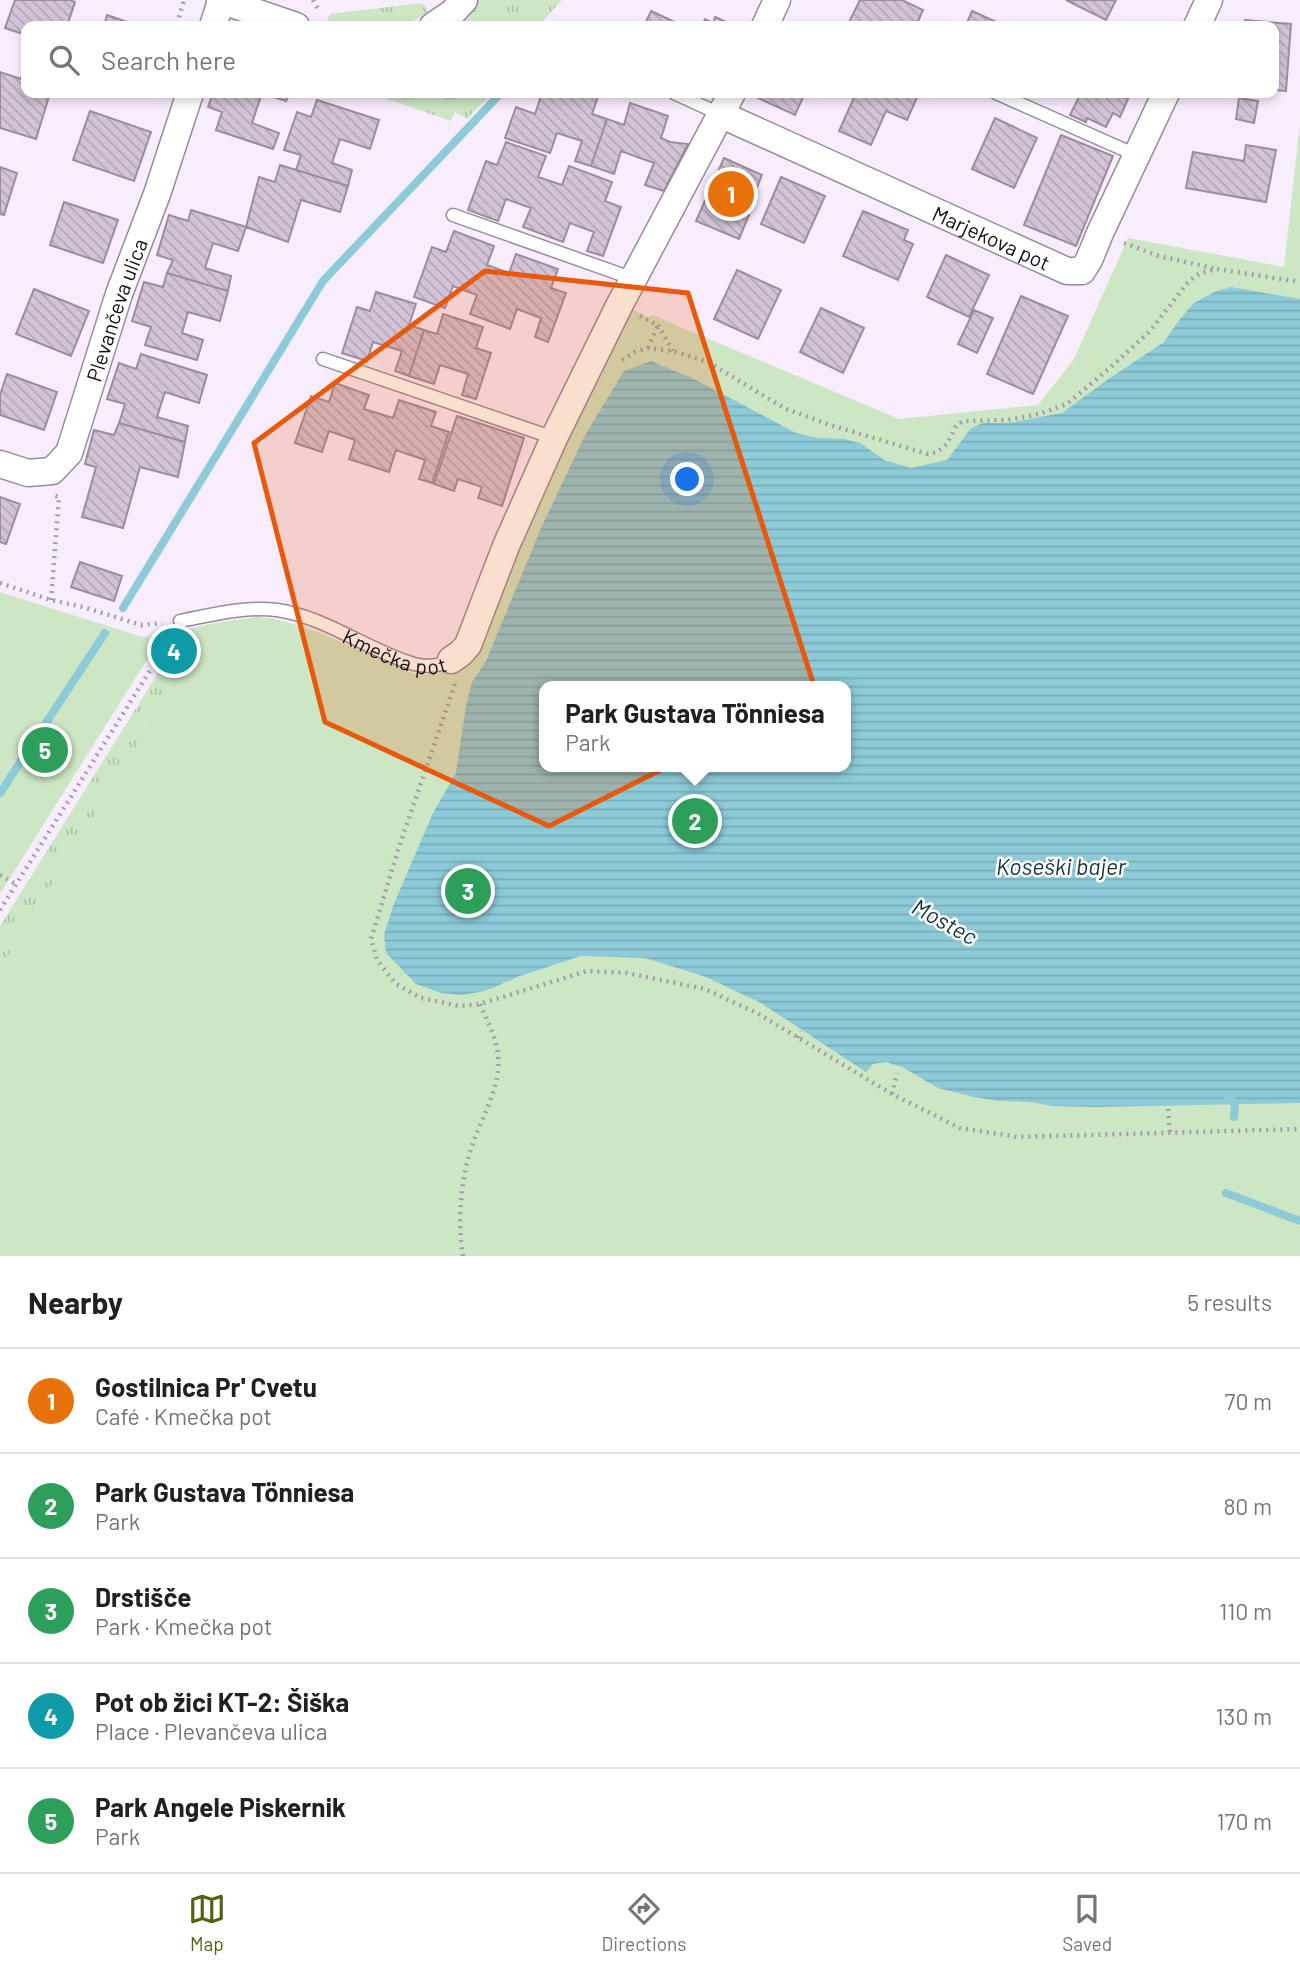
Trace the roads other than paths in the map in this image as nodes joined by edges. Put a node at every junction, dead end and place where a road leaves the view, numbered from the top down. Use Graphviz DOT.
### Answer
graph roads {
  1 [pos="220,0"];
  2 [pos="464,0"];
  3 [pos="778,0"];
  4 [pos="1209,0"];
  5 [pos="214,21"];
  6 [pos="281,21"];
  7 [pos="440,21"];
  8 [pos="768,21"];
  9 [pos="1199,21"];
  10 [pos="188,98"];
  11 [pos="698,98"];
  12 [pos="1007,98"];
  13 [pos="1164,98"];
  14 [pos="727,104"];
  15 [pos="1136,155"];
  16 [pos="453,215"];
  17 [pos="634,279"];
  18 [pos="323,359"];
  19 [pos="554,438"];
  20 [pos="0,464"];
  21 [pos="180,621"];
  22 [pos="453,671"];
  1 -- 5 [label="street"];
  1 -- 6 [label="street"];
  2 -- 7 [label="street"];
  3 -- 8 [label="street"];
  4 -- 9 [label="street"];
  10 -- 20 [label="street, Plevančeva ulica"];
  11 -- 14 [label="lane"];
  12 -- 15 [label="lane"];
  13 -- 15 [label="street, Marjekova pot"];
  14 -- 15 [label="street, Marjekova pot"];
  14 -- 17 [label="street, Kmečka pot"];
  16 -- 17 [label="lane"];
  17 -- 19 [label="street, Kmečka pot"];
  18 -- 19 [label="lane"];
  19 -- 22 [label="street, Kmečka pot"];
  21 -- 22 [label="lane, Kmečka pot"];
}
